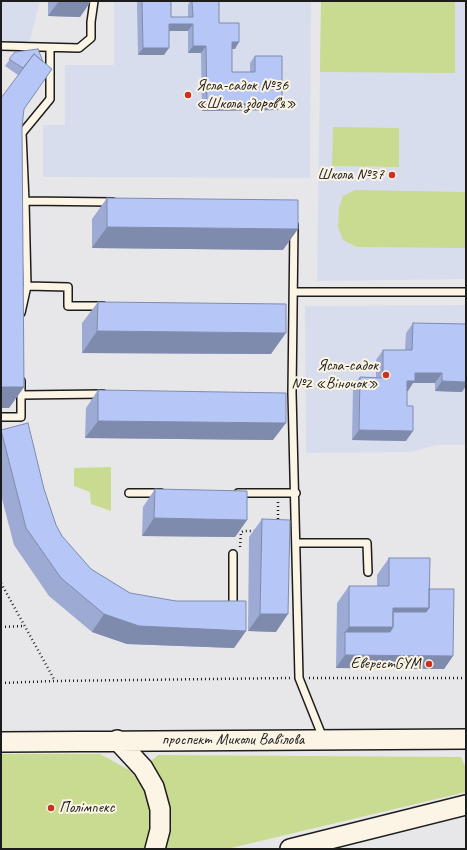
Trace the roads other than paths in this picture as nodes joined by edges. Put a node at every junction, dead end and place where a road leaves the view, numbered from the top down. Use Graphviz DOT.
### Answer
graph roads {
  1 [pos="94,1"];
  2 [pos="1,46"];
  3 [pos="50,48"];
  4 [pos="25,201"];
  5 [pos="120,202"];
  6 [pos="294,217"];
  7 [pos="27,286"];
  8 [pos="294,292"];
  9 [pos="466,292"];
  10 [pos="107,306"];
  11 [pos="286,307"];
  12 [pos="294,307"];
  13 [pos="20,321"];
  14 [pos="21,373"];
  15 [pos="284,393"];
  16 [pos="292,393"];
  17 [pos="109,394"];
  18 [pos="21,395"];
  19 [pos="1,417"];
  20 [pos="130,493"];
  21 [pos="168,493"];
  22 [pos="231,493"];
  23 [pos="296,493"];
  24 [pos="297,543"];
  25 [pos="233,554"];
  26 [pos="368,572"];
  27 [pos="217,606"];
  28 [pos="466,739"];
  29 [pos="118,740"];
  30 [pos="324,740"];
  31 [pos="1,742"];
  32 [pos="466,805"];
  33 [pos="155,849"];
  34 [pos="290,849"];
  1 -- 3 [label="lane"];
  2 -- 3 [label="lane"];
  3 -- 4 [label="lane"];
  4 -- 5 [label="lane"];
  4 -- 7 [label="lane"];
  6 -- 8 [label="lane"];
  7 -- 10 [label="lane"];
  7 -- 13 [label="lane"];
  8 -- 9 [label="lane"];
  8 -- 12 [label="lane"];
  11 -- 12 [label="lane"];
  12 -- 16 [label="lane"];
  14 -- 18 [label="lane"];
  15 -- 16 [label="lane"];
  16 -- 23 [label="lane"];
  17 -- 18 [label="lane"];
  18 -- 19 [label="lane"];
  20 -- 21 [label="lane"];
  22 -- 23 [label="lane"];
  23 -- 24 [label="lane"];
  24 -- 26 [label="lane"];
  24 -- 30 [label="lane"];
  25 -- 27 [label="lane"];
  28 -- 30 [label="main road, проспект Миколи Вавілова"];
  29 -- 30 [label="main road, проспект Миколи Вавілова"];
  29 -- 31 [label="main road, проспект Миколи Вавілова"];
  29 -- 33 [label="main road"];
  32 -- 34 [label="main road"];
}
